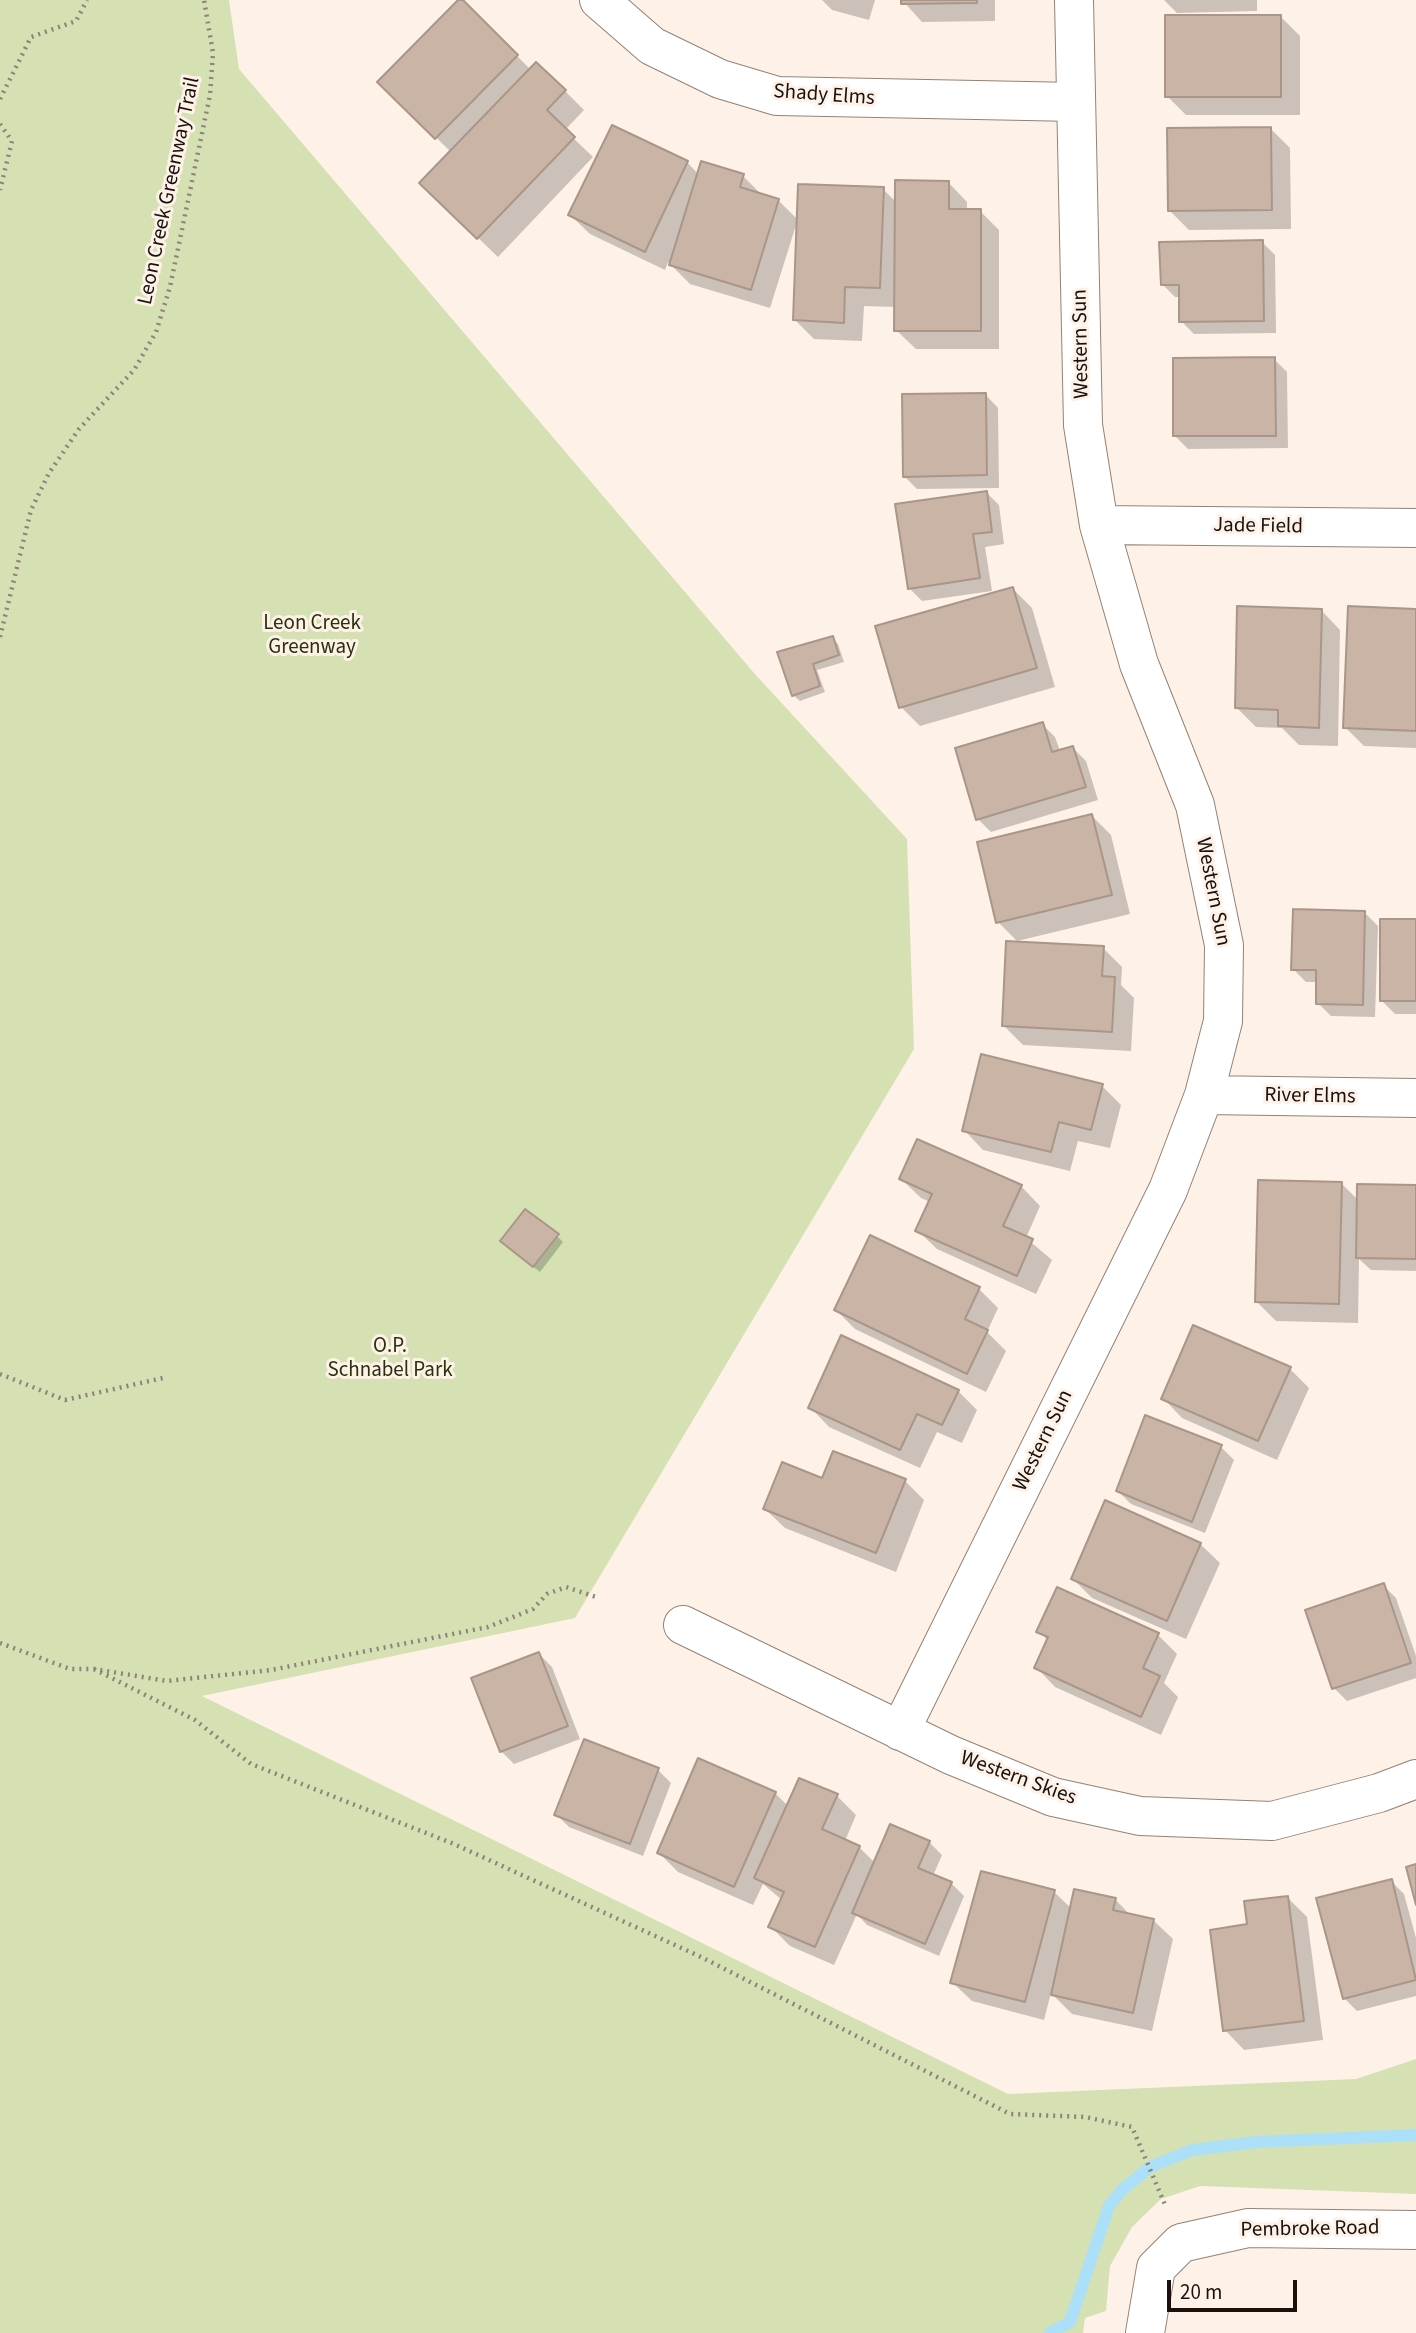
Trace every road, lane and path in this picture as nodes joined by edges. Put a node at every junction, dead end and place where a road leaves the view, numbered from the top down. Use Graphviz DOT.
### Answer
graph roads {
  1 [pos="87,0"];
  2 [pos="204,0"];
  3 [pos="599,0"];
  4 [pos="1074,0"];
  5 [pos="0,99"];
  6 [pos="1076,102"];
  7 [pos="0,124"];
  8 [pos="0,190"];
  9 [pos="1099,525"];
  10 [pos="1416,528"];
  11 [pos="0,637"];
  12 [pos="1204,1095"];
  13 [pos="1416,1098"];
  14 [pos="0,1374"];
  15 [pos="163,1378"];
  16 [pos="599,1598"];
  17 [pos="683,1625"];
  18 [pos="0,1643"];
  19 [pos="94,1669"];
  20 [pos="900,1731"];
  21 [pos="1416,1779"];
  22 [pos="1416,2230"];
  23 [pos="1193,2240"];
  24 [pos="1145,2333"];
  1 -- 5 [label="path"];
  2 -- 11 [label="path, Leon Creek Greenway Trail"];
  3 -- 6 [label="street, Shady Elms"];
  4 -- 6 [label="street, Western Sun"];
  6 -- 9 [label="street, Western Sun"];
  7 -- 8 [label="path"];
  9 -- 10 [label="street, Jade Field"];
  9 -- 12 [label="street, Western Sun"];
  12 -- 13 [label="street, River Elms"];
  12 -- 20 [label="street, Western Sun"];
  14 -- 15 [label="path"];
  16 -- 19 [label="path"];
  17 -- 20 [label="street, Western Skies"];
  18 -- 19 [label="path"];
  19 -- 23 [label="path"];
  20 -- 21 [label="street, Western Skies"];
  22 -- 23 [label="street, Pembroke Road"];
  23 -- 24 [label="street"];
}
